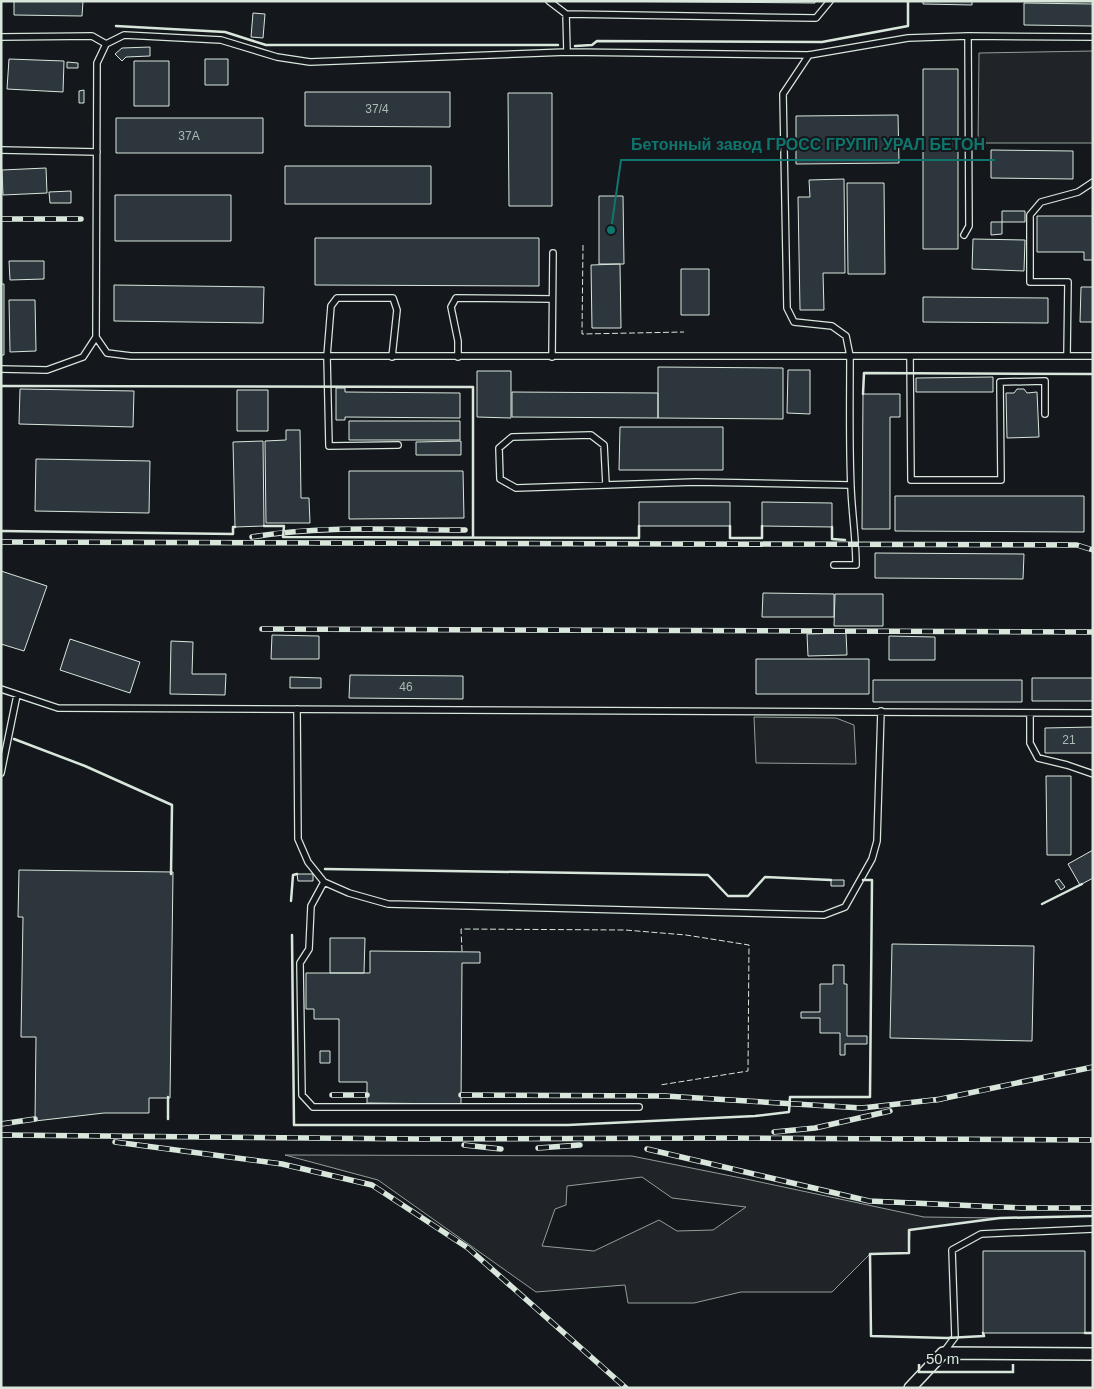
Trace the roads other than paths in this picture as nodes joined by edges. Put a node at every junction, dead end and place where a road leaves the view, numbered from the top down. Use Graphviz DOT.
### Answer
graph roads {
  1 [pos="548,1"];
  2 [pos="830,1"];
  3 [pos="566,14"];
  4 [pos="968,36"];
  5 [pos="1,37"];
  6 [pos="1093,37"];
  7 [pos="106,44"];
  8 [pos="567,52"];
  9 [pos="809,55"];
  10 [pos="1,150"];
  11 [pos="97,152"];
  12 [pos="1093,182"];
  13 [pos="964,235"];
  14 [pos="553,253"];
  15 [pos="552,300"];
  16 [pos="96,337"];
  17 [pos="327,356"];
  18 [pos="850,356"];
  19 [pos="910,356"];
  20 [pos="1067,356"];
  21 [pos="1093,356"];
  22 [pos="392,357"];
  23 [pos="458,357"];
  24 [pos="552,357"];
  25 [pos="1,369"];
  26 [pos="1045,414"];
  27 [pos="398,445"];
  28 [pos="606,485"];
  29 [pos="850,485"];
  30 [pos="834,565"];
  31 [pos="1,690"];
  32 [pos="17,695"];
  33 [pos="297,709"];
  34 [pos="881,711"];
  35 [pos="1030,713"];
  36 [pos="1093,713"];
  37 [pos="1,773"];
  38 [pos="1093,774"];
  39 [pos="324,882"];
  40 [pos="639,1107"];
  41 [pos="1093,1228"];
  42 [pos="943,1353"];
  43 [pos="1093,1354"];
  44 [pos="910,1388"];
  1 -- 3 [label="lane"];
  2 -- 3 [label="lane"];
  3 -- 8 [label="lane"];
  4 -- 6 [label="lane"];
  4 -- 9 [label="lane"];
  4 -- 13 [label="lane"];
  5 -- 7 [label="lane"];
  7 -- 8 [label="lane"];
  7 -- 11 [label="lane"];
  8 -- 9 [label="lane"];
  9 -- 18 [label="lane"];
  10 -- 11 [label="lane"];
  11 -- 16 [label="lane"];
  12 -- 20 [label="lane"];
  14 -- 15 [label="lane"];
  15 -- 23 [label="lane"];
  15 -- 24 [label="lane"];
  16 -- 17 [label="lane"];
  16 -- 25 [label="lane"];
  17 -- 22 [label="lane"];
  17 -- 22 [label="lane"];
  17 -- 27 [label="lane"];
  18 -- 19 [label="lane"];
  18 -- 24 [label="lane"];
  18 -- 29 [label="lane"];
  19 -- 20 [label="lane"];
  19 -- 26 [label="lane"];
  20 -- 21 [label="lane"];
  22 -- 23 [label="lane"];
  23 -- 24 [label="lane"];
  28 -- 28 [label="lane"];
  28 -- 29 [label="lane"];
  29 -- 30 [label="lane"];
  31 -- 32 [label="lane"];
  32 -- 33 [label="lane"];
  32 -- 37 [label="lane"];
  33 -- 34 [label="lane"];
  33 -- 39 [label="lane"];
  34 -- 35 [label="lane"];
  34 -- 39 [label="lane"];
  35 -- 36 [label="lane"];
  35 -- 38 [label="lane"];
  39 -- 40 [label="lane"];
  41 -- 42 [label="lane"];
  42 -- 43 [label="street"];
  42 -- 44 [label="street"];
}
